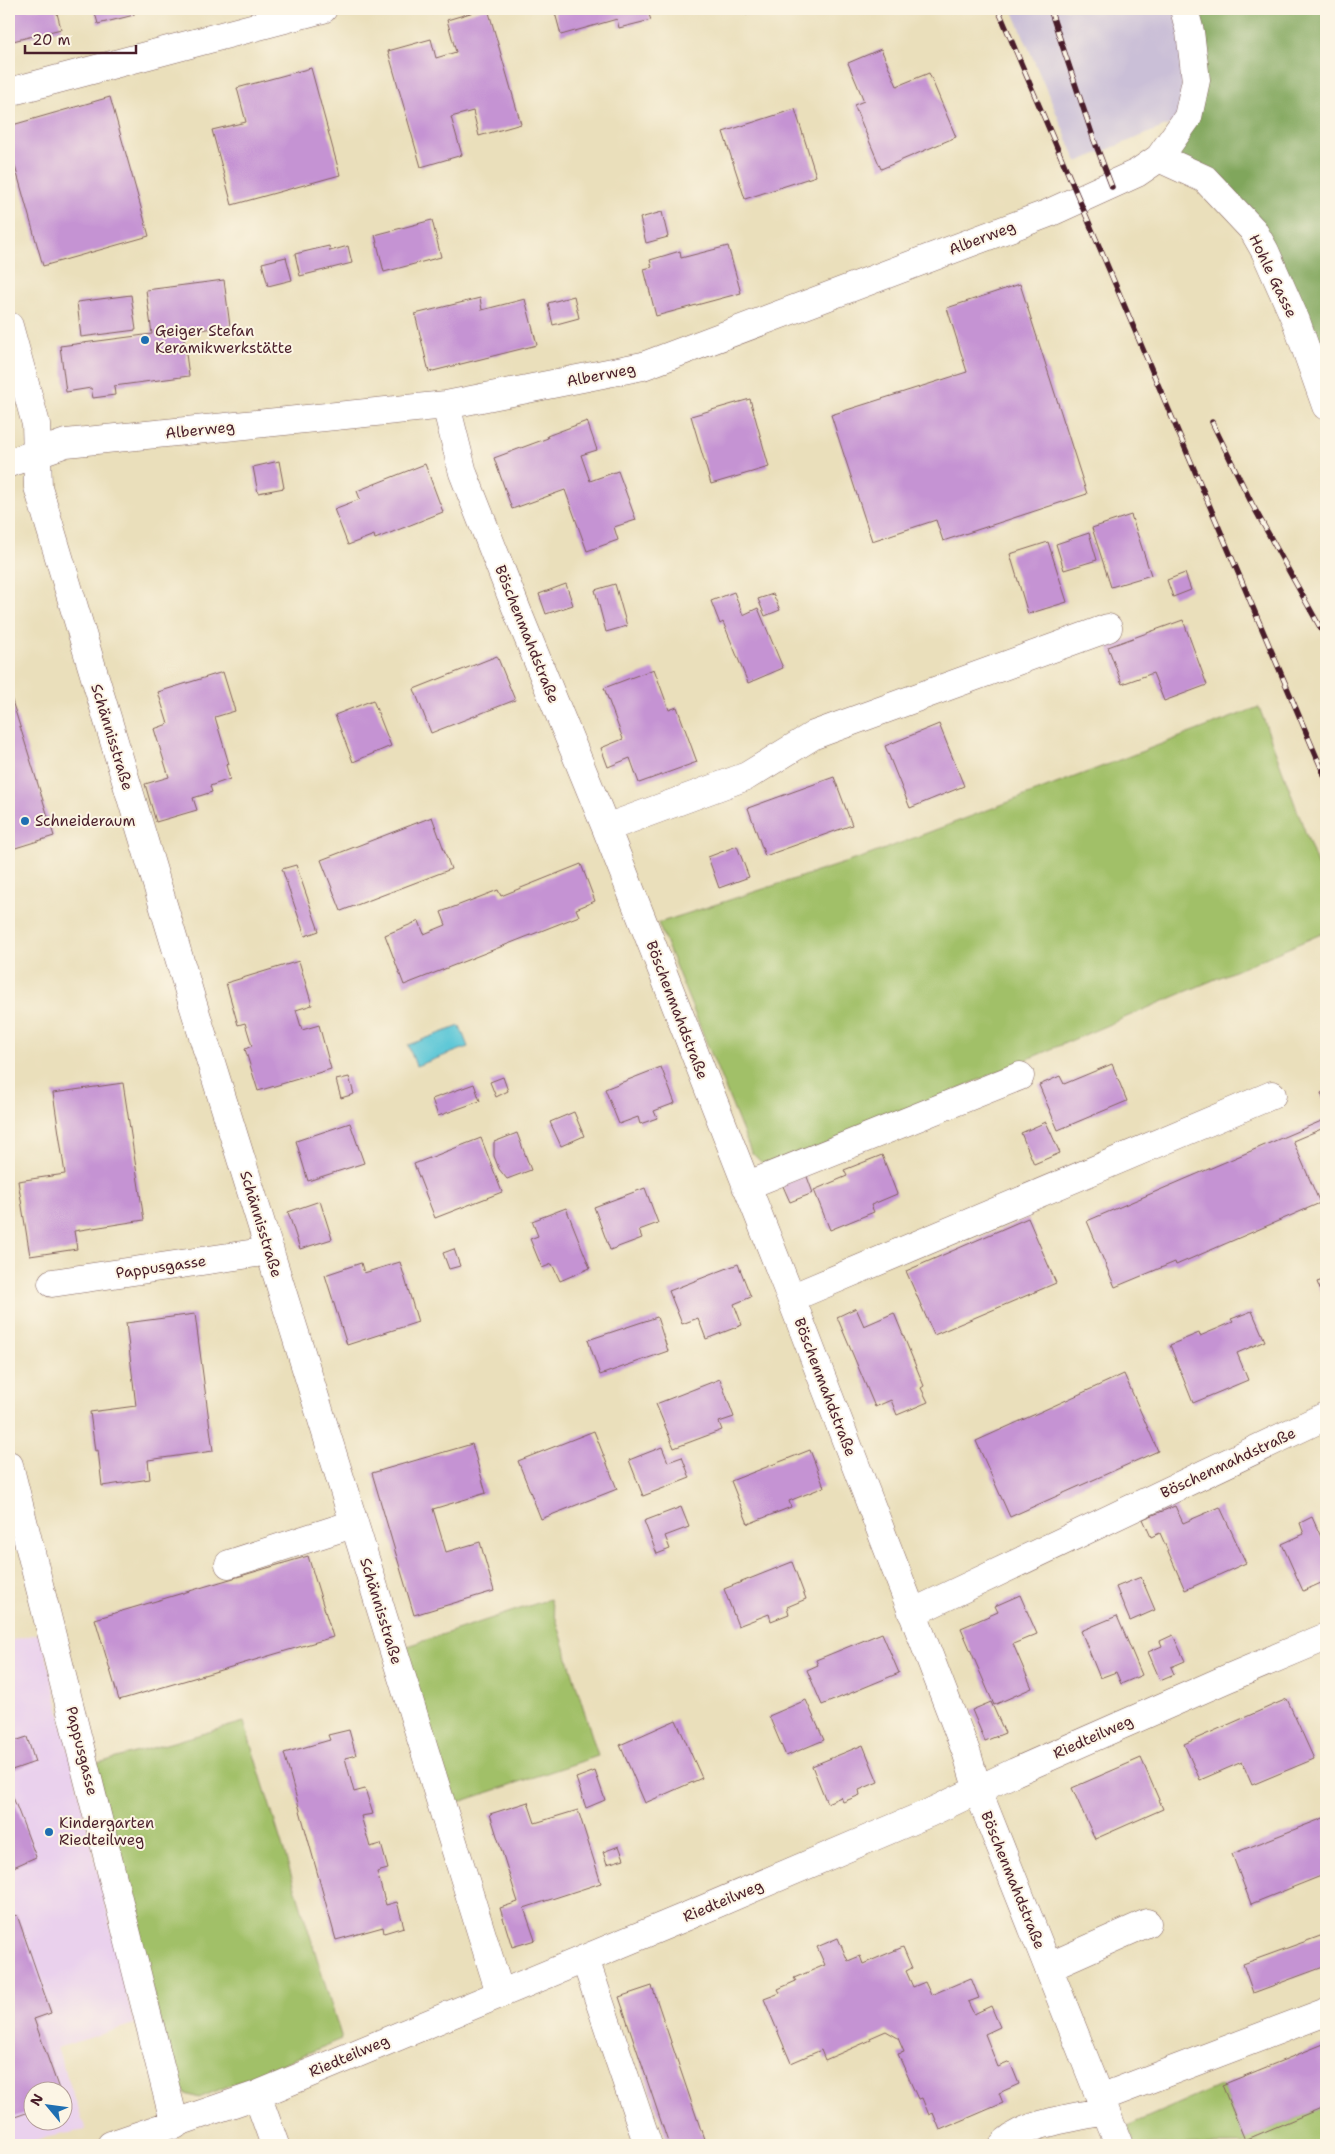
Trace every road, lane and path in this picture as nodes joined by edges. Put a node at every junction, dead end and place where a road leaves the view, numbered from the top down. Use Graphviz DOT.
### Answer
graph roads {
  1 [pos="323,9"];
  2 [pos="1184,9"];
  3 [pos="9,92"];
  4 [pos="1159,158"];
  5 [pos="9,326"];
  6 [pos="446,405"];
  7 [pos="1326,406"];
  8 [pos="36,453"];
  9 [pos="9,463"];
  10 [pos="1108,628"];
  11 [pos="606,828"];
  12 [pos="1020,1076"];
  13 [pos="1272,1095"];
  14 [pos="746,1186"];
  15 [pos="270,1252"];
  16 [pos="52,1284"];
  17 [pos="791,1298"];
  18 [pos="1326,1416"];
  19 [pos="9,1465"];
  20 [pos="354,1524"];
  21 [pos="229,1564"];
  22 [pos="912,1613"];
  23 [pos="1326,1637"];
  24 [pos="978,1791"];
  25 [pos="1147,1923"];
  26 [pos="585,1958"];
  27 [pos="1048,1967"];
  28 [pos="500,1992"];
  29 [pos="1326,2012"];
  30 [pos="257,2095"];
  31 [pos="1102,2104"];
  32 [pos="175,2125"];
  33 [pos="112,2145"];
  34 [pos="275,2145"];
  35 [pos="648,2145"];
  36 [pos="1003,2145"];
  37 [pos="1119,2145"];
  1 -- 3 [label="street"];
  2 -- 4 [label="street"];
  4 -- 6 [label="street, Alberweg"];
  4 -- 7 [label="street, Hohle Gasse"];
  5 -- 8 [label="street, Schännisstraße"];
  6 -- 8 [label="street, Alberweg"];
  6 -- 11 [label="street, Böschenmahdstraße"];
  8 -- 9 [label="street, Alberweg"];
  8 -- 15 [label="street, Schännisstraße"];
  10 -- 11 [label="street"];
  11 -- 14 [label="street, Böschenmahdstraße"];
  12 -- 14 [label="street"];
  13 -- 17 [label="street"];
  14 -- 17 [label="street, Böschenmahdstraße"];
  15 -- 16 [label="street, Pappusgasse"];
  15 -- 20 [label="street, Schännisstraße"];
  17 -- 22 [label="street, Böschenmahdstraße"];
  18 -- 22 [label="street, Böschenmahdstraße"];
  19 -- 32 [label="street, Pappusgasse"];
  20 -- 21 [label="street"];
  20 -- 28 [label="street, Schännisstraße"];
  22 -- 24 [label="street, Böschenmahdstraße"];
  23 -- 24 [label="street, Riedteilweg"];
  24 -- 26 [label="street, Riedteilweg"];
  24 -- 27 [label="street, Böschenmahdstraße"];
  25 -- 27 [label="street"];
  26 -- 28 [label="street, Riedteilweg"];
  26 -- 35 [label="street"];
  27 -- 31 [label="street, Böschenmahdstraße"];
  28 -- 30 [label="street, Riedteilweg"];
  29 -- 31 [label="street"];
  30 -- 32 [label="street, Riedteilweg"];
  30 -- 34 [label="street"];
  31 -- 36 [label="street"];
  31 -- 37 [label="street, Böschenmahdstraße"];
  32 -- 33 [label="street, Riedteilweg"];
}
